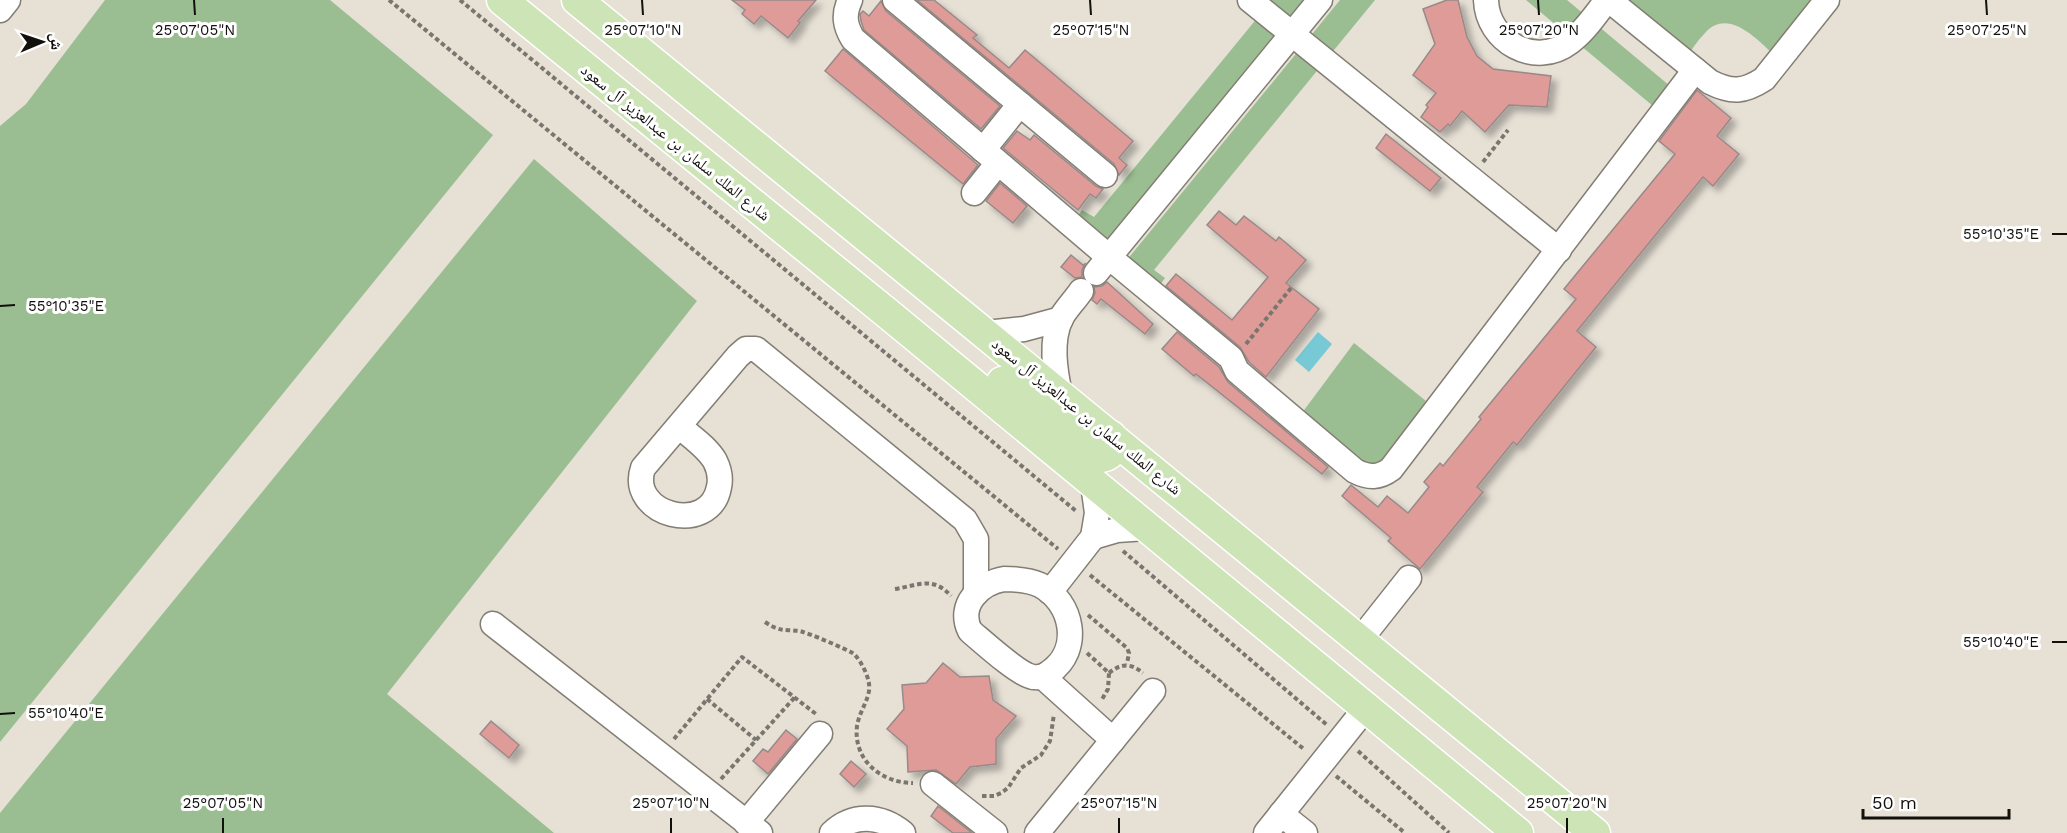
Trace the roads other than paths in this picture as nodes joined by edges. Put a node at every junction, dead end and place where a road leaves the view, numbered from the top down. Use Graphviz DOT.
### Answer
graph roads {
  1 [pos="8,0"];
  2 [pos="502,0"];
  3 [pos="577,0"];
  4 [pos="850,0"];
  5 [pos="894,0"];
  6 [pos="1250,0"];
  7 [pos="1320,0"];
  8 [pos="1486,0"];
  9 [pos="1608,0"];
  10 [pos="1827,0"];
  11 [pos="0,10"];
  12 [pos="1292,34"];
  13 [pos="1695,70"];
  14 [pos="1020,104"];
  15 [pos="990,156"];
  16 [pos="1105,175"];
  17 [pos="974,193"];
  18 [pos="1559,250"];
  19 [pos="1095,274"];
  20 [pos="887,313"];
  21 [pos="1061,319"];
  22 [pos="986,333"];
  23 [pos="1060,394"];
  24 [pos="679,426"];
  25 [pos="1111,436"];
  26 [pos="1093,484"];
  27 [pos="1146,528"];
  28 [pos="1097,533"];
  29 [pos="1409,578"];
  30 [pos="1050,592"];
  31 [pos="971,603"];
  32 [pos="493,624"];
  33 [pos="1360,640"];
  34 [pos="1149,683"];
  35 [pos="1052,684"];
  36 [pos="1365,709"];
  37 [pos="820,734"];
  38 [pos="1113,740"];
  39 [pos="933,784"];
  40 [pos="1274,824"];
  41 [pos="753,828"];
  42 [pos="832,833"];
  43 [pos="903,833"];
  44 [pos="995,833"];
  45 [pos="1037,833"];
  46 [pos="1305,833"];
  47 [pos="1518,833"];
  48 [pos="1595,833"];
  1 -- 11 [label="lane"];
  2 -- 20 [label="main road, شارع الملك سلمان بن عبدالعزيز آل سعود"];
  3 -- 22 [label="main road, شارع الملك سلمان بن عبدالعزيز آل سعود"];
  4 -- 15 [label="lane"];
  5 -- 14 [label="lane"];
  6 -- 12 [label="lane"];
  7 -- 12 [label="lane"];
  8 -- 9 [label="lane"];
  9 -- 13 [label="lane"];
  10 -- 13 [label="lane"];
  12 -- 18 [label="lane"];
  12 -- 19 [label="lane"];
  13 -- 18 [label="lane"];
  14 -- 15 [label="lane"];
  14 -- 16 [label="lane"];
  15 -- 17 [label="lane"];
  15 -- 19 [label="lane"];
  18 -- 19 [label="lane"];
  19 -- 21 [label="lane"];
  20 -- 25 [label="main road"];
  20 -- 26 [label="main road, شارع الملك سلمان بن عبدالعزيز آل سعود"];
  21 -- 22 [label="lane"];
  21 -- 23 [label="lane"];
  22 -- 23 [label="main road, شارع الملك سلمان بن عبدالعزيز آل سعود"];
  23 -- 25 [label="main road, شارع الملك سلمان بن عبدالعزيز آل سعود"];
  24 -- 31 [label="lane"];
  25 -- 33 [label="main road, شارع الملك سلمان بن عبدالعزيز آل سعود"];
  26 -- 27 [label="main road, شارع الملك سلمان بن عبدالعزيز آل سعود"];
  26 -- 28 [label="lane"];
  27 -- 28 [label="lane"];
  27 -- 36 [label="main road, شارع الملك سلمان بن عبدالعزيز آل سعود"];
  28 -- 30 [label="lane"];
  29 -- 33 [label="lane"];
  30 -- 31 [label="lane"];
  30 -- 35 [label="lane"];
  31 -- 35 [label="lane"];
  32 -- 41 [label="lane"];
  33 -- 48 [label="main road, شارع الملك سلمان بن عبدالعزيز آل سعود"];
  34 -- 38 [label="lane"];
  35 -- 38 [label="lane"];
  36 -- 40 [label="lane"];
  36 -- 47 [label="main road, شارع الملك سلمان بن عبدالعزيز آل سعود"];
  37 -- 41 [label="lane"];
  38 -- 45 [label="lane"];
  39 -- 44 [label="lane"];
  40 -- 46 [label="lane"];
  42 -- 43 [label="lane"];
}
